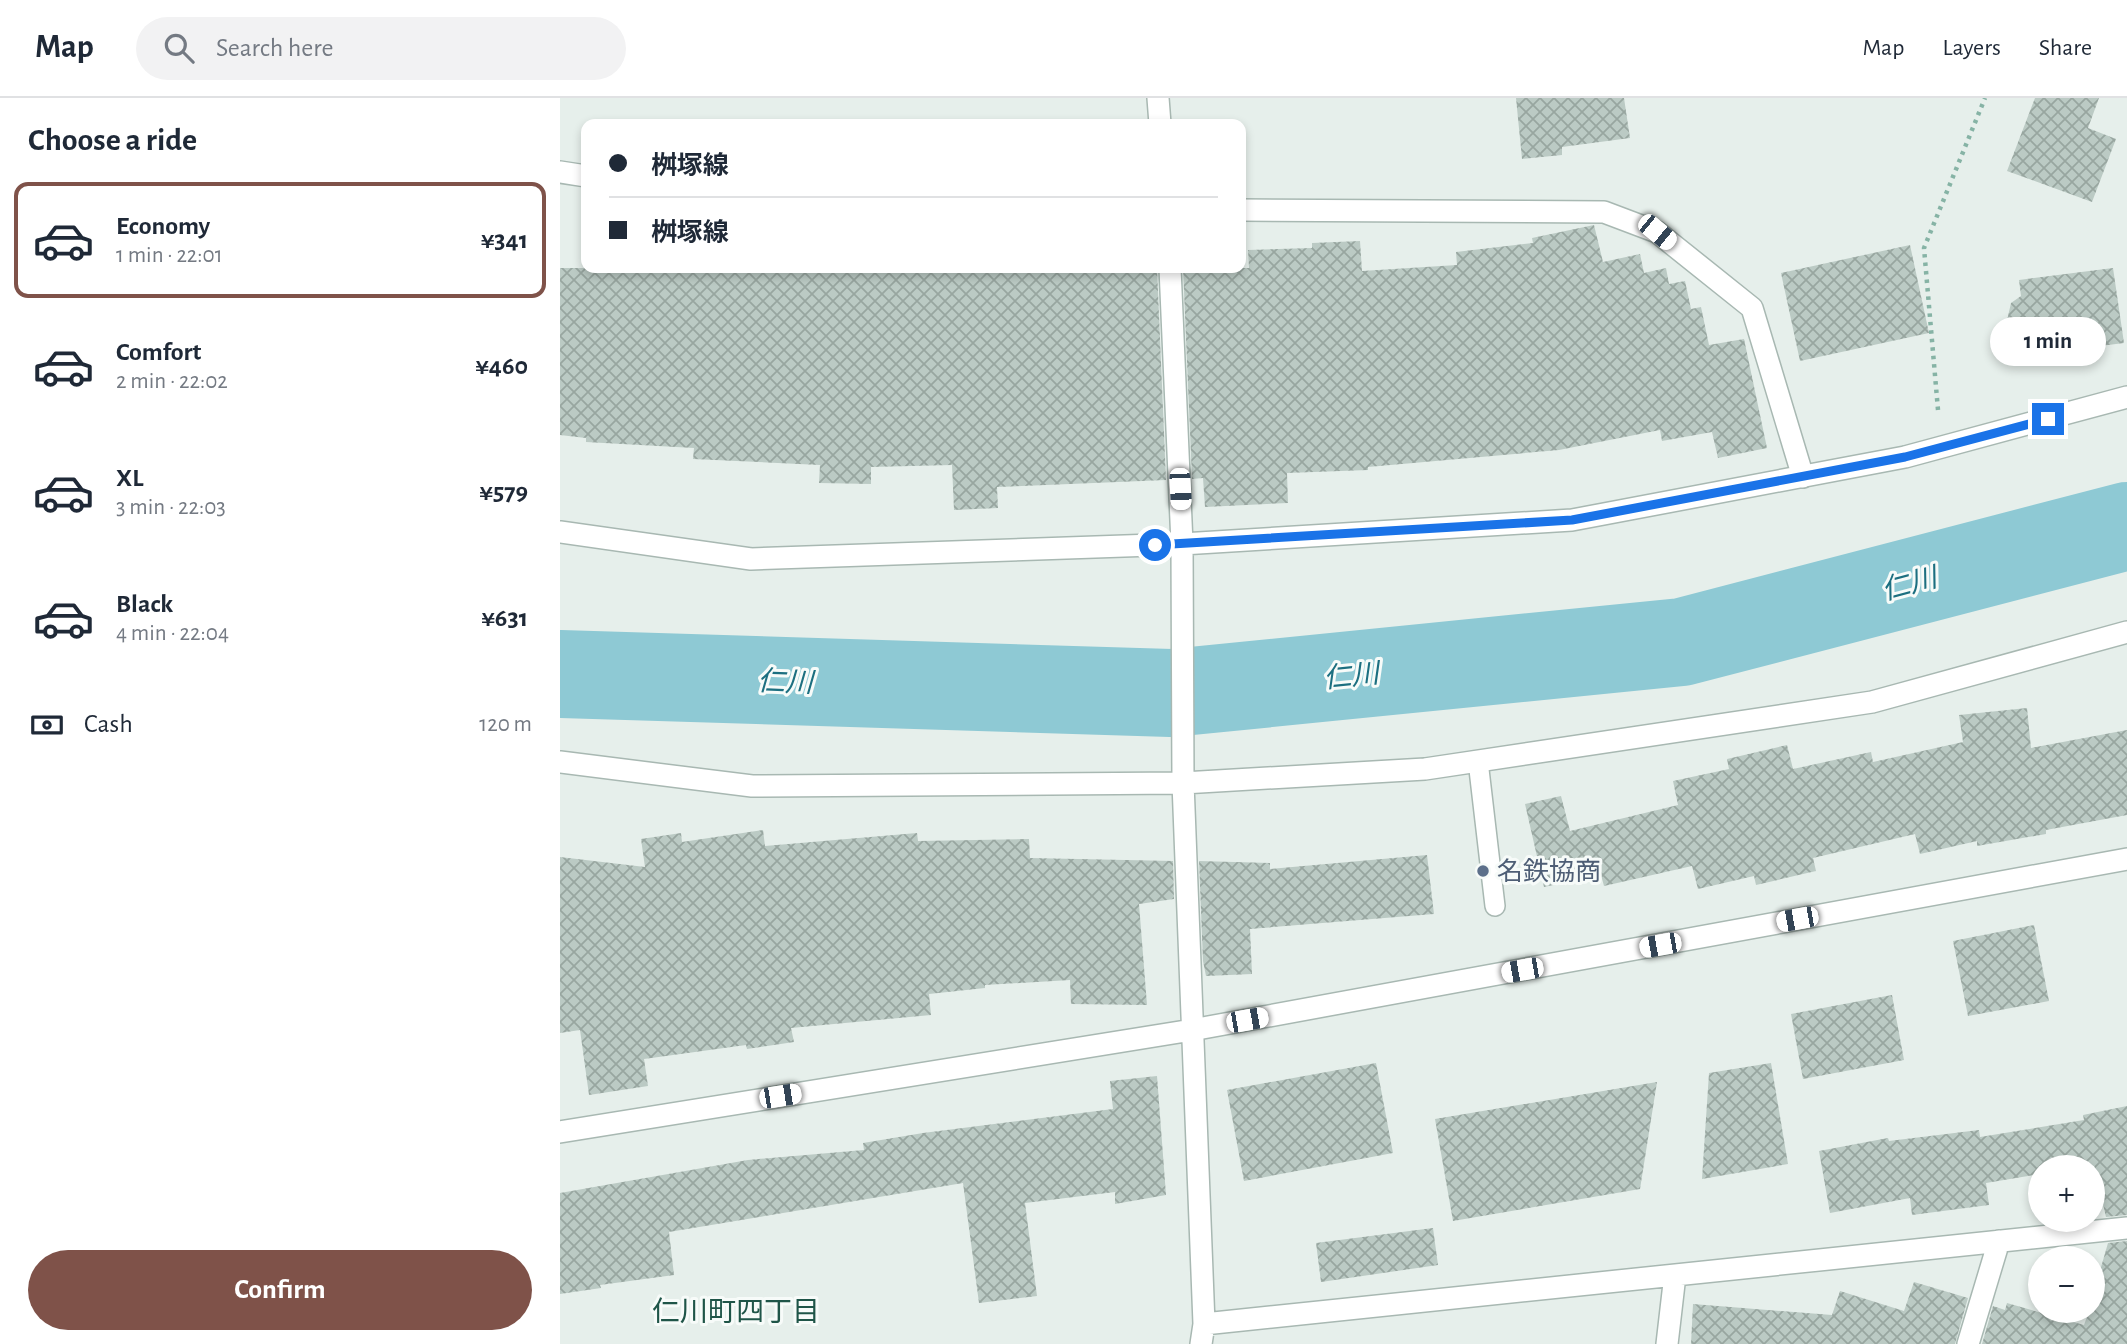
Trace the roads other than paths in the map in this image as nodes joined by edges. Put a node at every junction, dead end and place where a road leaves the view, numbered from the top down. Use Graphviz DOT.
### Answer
graph roads {
  1 [pos="1158,98"];
  2 [pos="1160,119"];
  3 [pos="560,172"];
  4 [pos="581,175"];
  5 [pos="1246,210"];
  6 [pos="1170,273"];
  7 [pos="2127,397"];
  8 [pos="1803,477"];
  9 [pos="560,532"];
  10 [pos="1182,544"];
  11 [pos="2127,632"];
  12 [pos="1478,761"];
  13 [pos="560,762"];
  14 [pos="1183,783"];
  15 [pos="2127,859"];
  16 [pos="1495,906"];
  17 [pos="1192,1030"];
  18 [pos="560,1132"];
  19 [pos="2127,1228"];
  20 [pos="1999,1241"];
  21 [pos="1675,1275"];
  22 [pos="1203,1334"];
  23 [pos="1667,1344"];
  24 [pos="1968,1344"];
  1 -- 2 [label="street"];
  3 -- 4 [label="street"];
  5 -- 8 [label="street"];
  6 -- 10 [label="street"];
  7 -- 8 [label="street"];
  8 -- 10 [label="street"];
  9 -- 10 [label="street"];
  10 -- 14 [label="street"];
  11 -- 12 [label="street"];
  12 -- 14 [label="street"];
  12 -- 16 [label="lane"];
  13 -- 14 [label="street"];
  14 -- 17 [label="street"];
  15 -- 17 [label="street"];
  17 -- 18 [label="street"];
  17 -- 22 [label="street"];
  19 -- 20 [label="street"];
  20 -- 21 [label="street"];
  20 -- 24 [label="street"];
  21 -- 22 [label="street"];
  21 -- 23 [label="street"];
}
